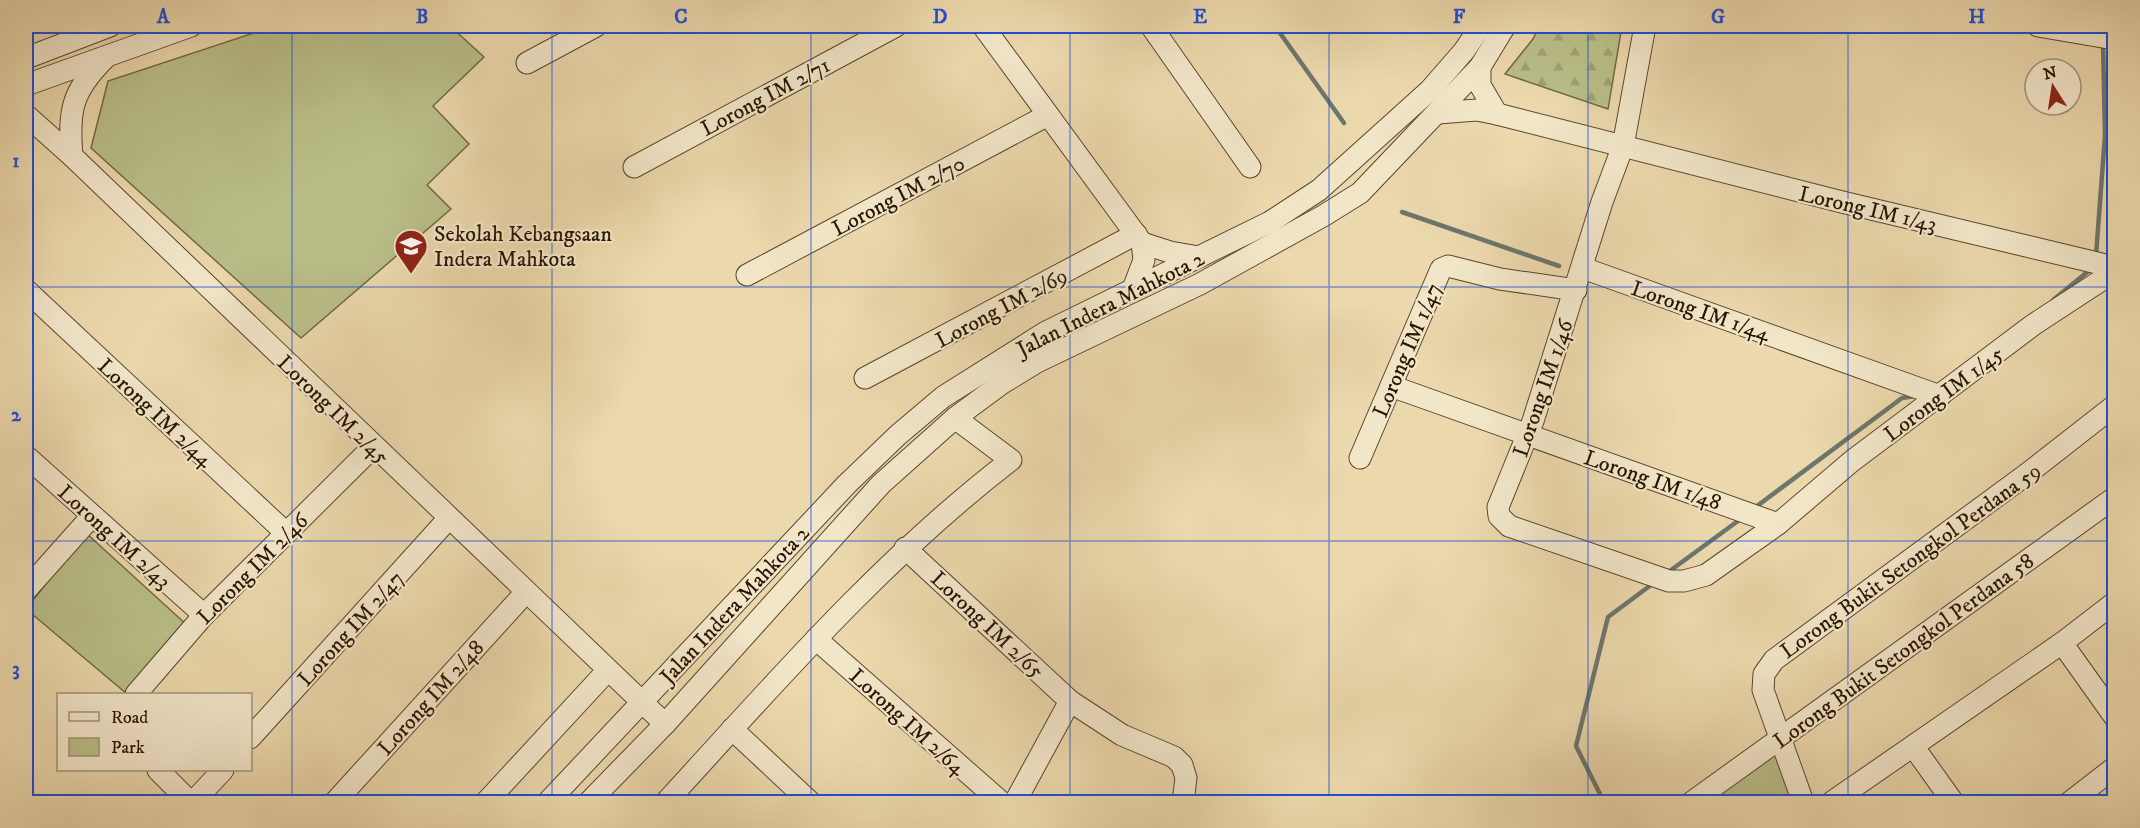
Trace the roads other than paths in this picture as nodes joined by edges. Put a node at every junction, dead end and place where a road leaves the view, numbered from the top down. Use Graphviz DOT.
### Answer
graph roads {
  1 [pos="110,26"];
  2 [pos="188,26"];
  3 [pos="596,26"];
  4 [pos="896,26"];
  5 [pos="983,26"];
  6 [pos="1151,26"];
  7 [pos="1481,26"];
  8 [pos="1505,26"];
  9 [pos="1645,26"];
  10 [pos="2038,26"];
  11 [pos="2105,37"];
  12 [pos="26,55"];
  13 [pos="108,55"];
  14 [pos="527,63"];
  15 [pos="1479,67"];
  16 [pos="26,85"];
  17 [pos="1438,113"];
  18 [pos="1497,114"];
  19 [pos="26,115"];
  20 [pos="1048,115"];
  21 [pos="26,128"];
  22 [pos="47,135"];
  23 [pos="1623,146"];
  24 [pos="72,156"];
  25 [pos="634,167"];
  26 [pos="1250,168"];
  27 [pos="1139,239"];
  28 [pos="1199,257"];
  29 [pos="2104,265"];
  30 [pos="1583,268"];
  31 [pos="747,275"];
  32 [pos="1133,289"];
  33 [pos="26,290"];
  34 [pos="1576,290"];
  35 [pos="865,378"];
  36 [pos="1391,386"];
  37 [pos="1932,393"];
  38 [pos="2115,406"];
  39 [pos="955,418"];
  40 [pos="1527,435"];
  41 [pos="373,447"];
  42 [pos="26,456"];
  43 [pos="1360,458"];
  44 [pos="2115,498"];
  45 [pos="92,516"];
  46 [pos="449,518"];
  47 [pos="1776,523"];
  48 [pos="286,533"];
  49 [pos="905,548"];
  50 [pos="1660,578"];
  51 [pos="26,590"];
  52 [pos="526,592"];
  53 [pos="2115,603"];
  54 [pos="204,615"];
  55 [pos="816,639"];
  56 [pos="2062,643"];
  57 [pos="608,670"];
  58 [pos="137,693"];
  59 [pos="1070,701"];
  60 [pos="641,704"];
  61 [pos="2115,716"];
  62 [pos="664,724"];
  63 [pos="732,729"];
  64 [pos="252,736"];
  65 [pos="1782,740"];
  66 [pos="1913,746"];
  67 [pos="2115,768"];
  68 [pos="159,771"];
  69 [pos="221,771"];
  70 [pos="191,802"];
  71 [pos="335,802"];
  72 [pos="486,802"];
  73 [pos="548,802"];
  74 [pos="589,802"];
  75 [pos="666,802"];
  76 [pos="810,802"];
  77 [pos="1001,802"];
  78 [pos="1016,802"];
  79 [pos="1183,802"];
  80 [pos="1692,802"];
  81 [pos="1803,802"];
  82 [pos="1832,802"];
  83 [pos="1953,802"];
  84 [pos="2070,802"];
  1 -- 12 [label="street"];
  2 -- 13 [label="street"];
  3 -- 14 [label="street"];
  4 -- 25 [label="street, Lorong IM 2/71"];
  5 -- 20 [label="street"];
  6 -- 26 [label="street"];
  7 -- 28 [label="street, Jalan Indera Mahkota 2"];
  8 -- 15 [label="street, Jalan Indera Mahkota 2"];
  9 -- 23 [label="street"];
  10 -- 11 [label="street"];
  13 -- 16 [label="street"];
  13 -- 24 [label="street"];
  15 -- 17 [label="street, Jalan Indera Mahkota 2"];
  15 -- 18 [label="street"];
  17 -- 18 [label="street, Lorong IM 1/43"];
  17 -- 39 [label="street, Jalan Indera Mahkota 2"];
  18 -- 23 [label="street, Lorong IM 1/43"];
  19 -- 22 [label="street, Lorong IM 2/45"];
  20 -- 27 [label="street"];
  20 -- 31 [label="street, Lorong IM 2/70"];
  21 -- 22 [label="street"];
  22 -- 24 [label="street, Lorong IM 2/45"];
  23 -- 29 [label="street, Lorong IM 1/43"];
  23 -- 30 [label="street"];
  24 -- 41 [label="street, Lorong IM 2/45"];
  27 -- 28 [label="street"];
  27 -- 32 [label="street"];
  27 -- 35 [label="street, Lorong IM 2/69"];
  28 -- 32 [label="street, Jalan Indera Mahkota 2"];
  29 -- 37 [label="street, Lorong IM 1/45"];
  30 -- 34 [label="street, Lorong IM 1/46"];
  30 -- 37 [label="street, Lorong IM 1/44"];
  32 -- 60 [label="street, Jalan Indera Mahkota 2"];
  33 -- 48 [label="street, Lorong IM 2/44"];
  34 -- 36 [label="street, Lorong IM 1/47"];
  34 -- 40 [label="street, Lorong IM 1/46"];
  36 -- 40 [label="street, Lorong IM 1/48"];
  36 -- 43 [label="street, Lorong IM 1/47"];
  37 -- 47 [label="street, Lorong IM 1/45"];
  38 -- 65 [label="street, Lorong Bukit Setongkol Perdana 59"];
  39 -- 49 [label="street"];
  39 -- 62 [label="street, Jalan Indera Mahkota 2"];
  40 -- 47 [label="street, Lorong IM 1/48"];
  40 -- 50 [label="street, Lorong IM 1/46"];
  41 -- 46 [label="street, Lorong IM 2/45"];
  41 -- 48 [label="street, Lorong IM 2/46"];
  42 -- 45 [label="street, Lorong IM 2/43"];
  44 -- 65 [label="street, Lorong Bukit Setongkol Perdana 58"];
  45 -- 51 [label="street"];
  45 -- 54 [label="street, Lorong IM 2/43"];
  46 -- 52 [label="street, Lorong IM 2/45"];
  46 -- 64 [label="street, Lorong IM 2/47"];
  47 -- 50 [label="street, Lorong IM 1/45"];
  48 -- 54 [label="street, Lorong IM 2/46"];
  49 -- 55 [label="street"];
  49 -- 59 [label="street, Lorong IM 2/65"];
  52 -- 57 [label="street, Lorong IM 2/45"];
  52 -- 71 [label="street, Lorong IM 2/48"];
  53 -- 56 [label="street"];
  54 -- 58 [label="street, Lorong IM 2/46"];
  55 -- 63 [label="street"];
  55 -- 77 [label="street, Lorong IM 2/64"];
  56 -- 61 [label="street"];
  56 -- 66 [label="street"];
  57 -- 60 [label="street, Lorong IM 2/45"];
  57 -- 72 [label="street"];
  59 -- 78 [label="street"];
  59 -- 79 [label="street, Lorong IM 2/65"];
  60 -- 62 [label="street, Lorong IM 2/45"];
  60 -- 73 [label="street, Jalan Indera Mahkota 2"];
  62 -- 74 [label="street, Jalan Indera Mahkota 2"];
  63 -- 75 [label="street"];
  63 -- 76 [label="street"];
  65 -- 80 [label="street, Lorong Bukit Setongkol Perdana 58"];
  65 -- 81 [label="street, Lorong Bukit Setongkol Perdana 59"];
  66 -- 82 [label="street"];
  66 -- 83 [label="street"];
  67 -- 84 [label="street"];
  68 -- 70 [label="street"];
  69 -- 70 [label="street"];
}
